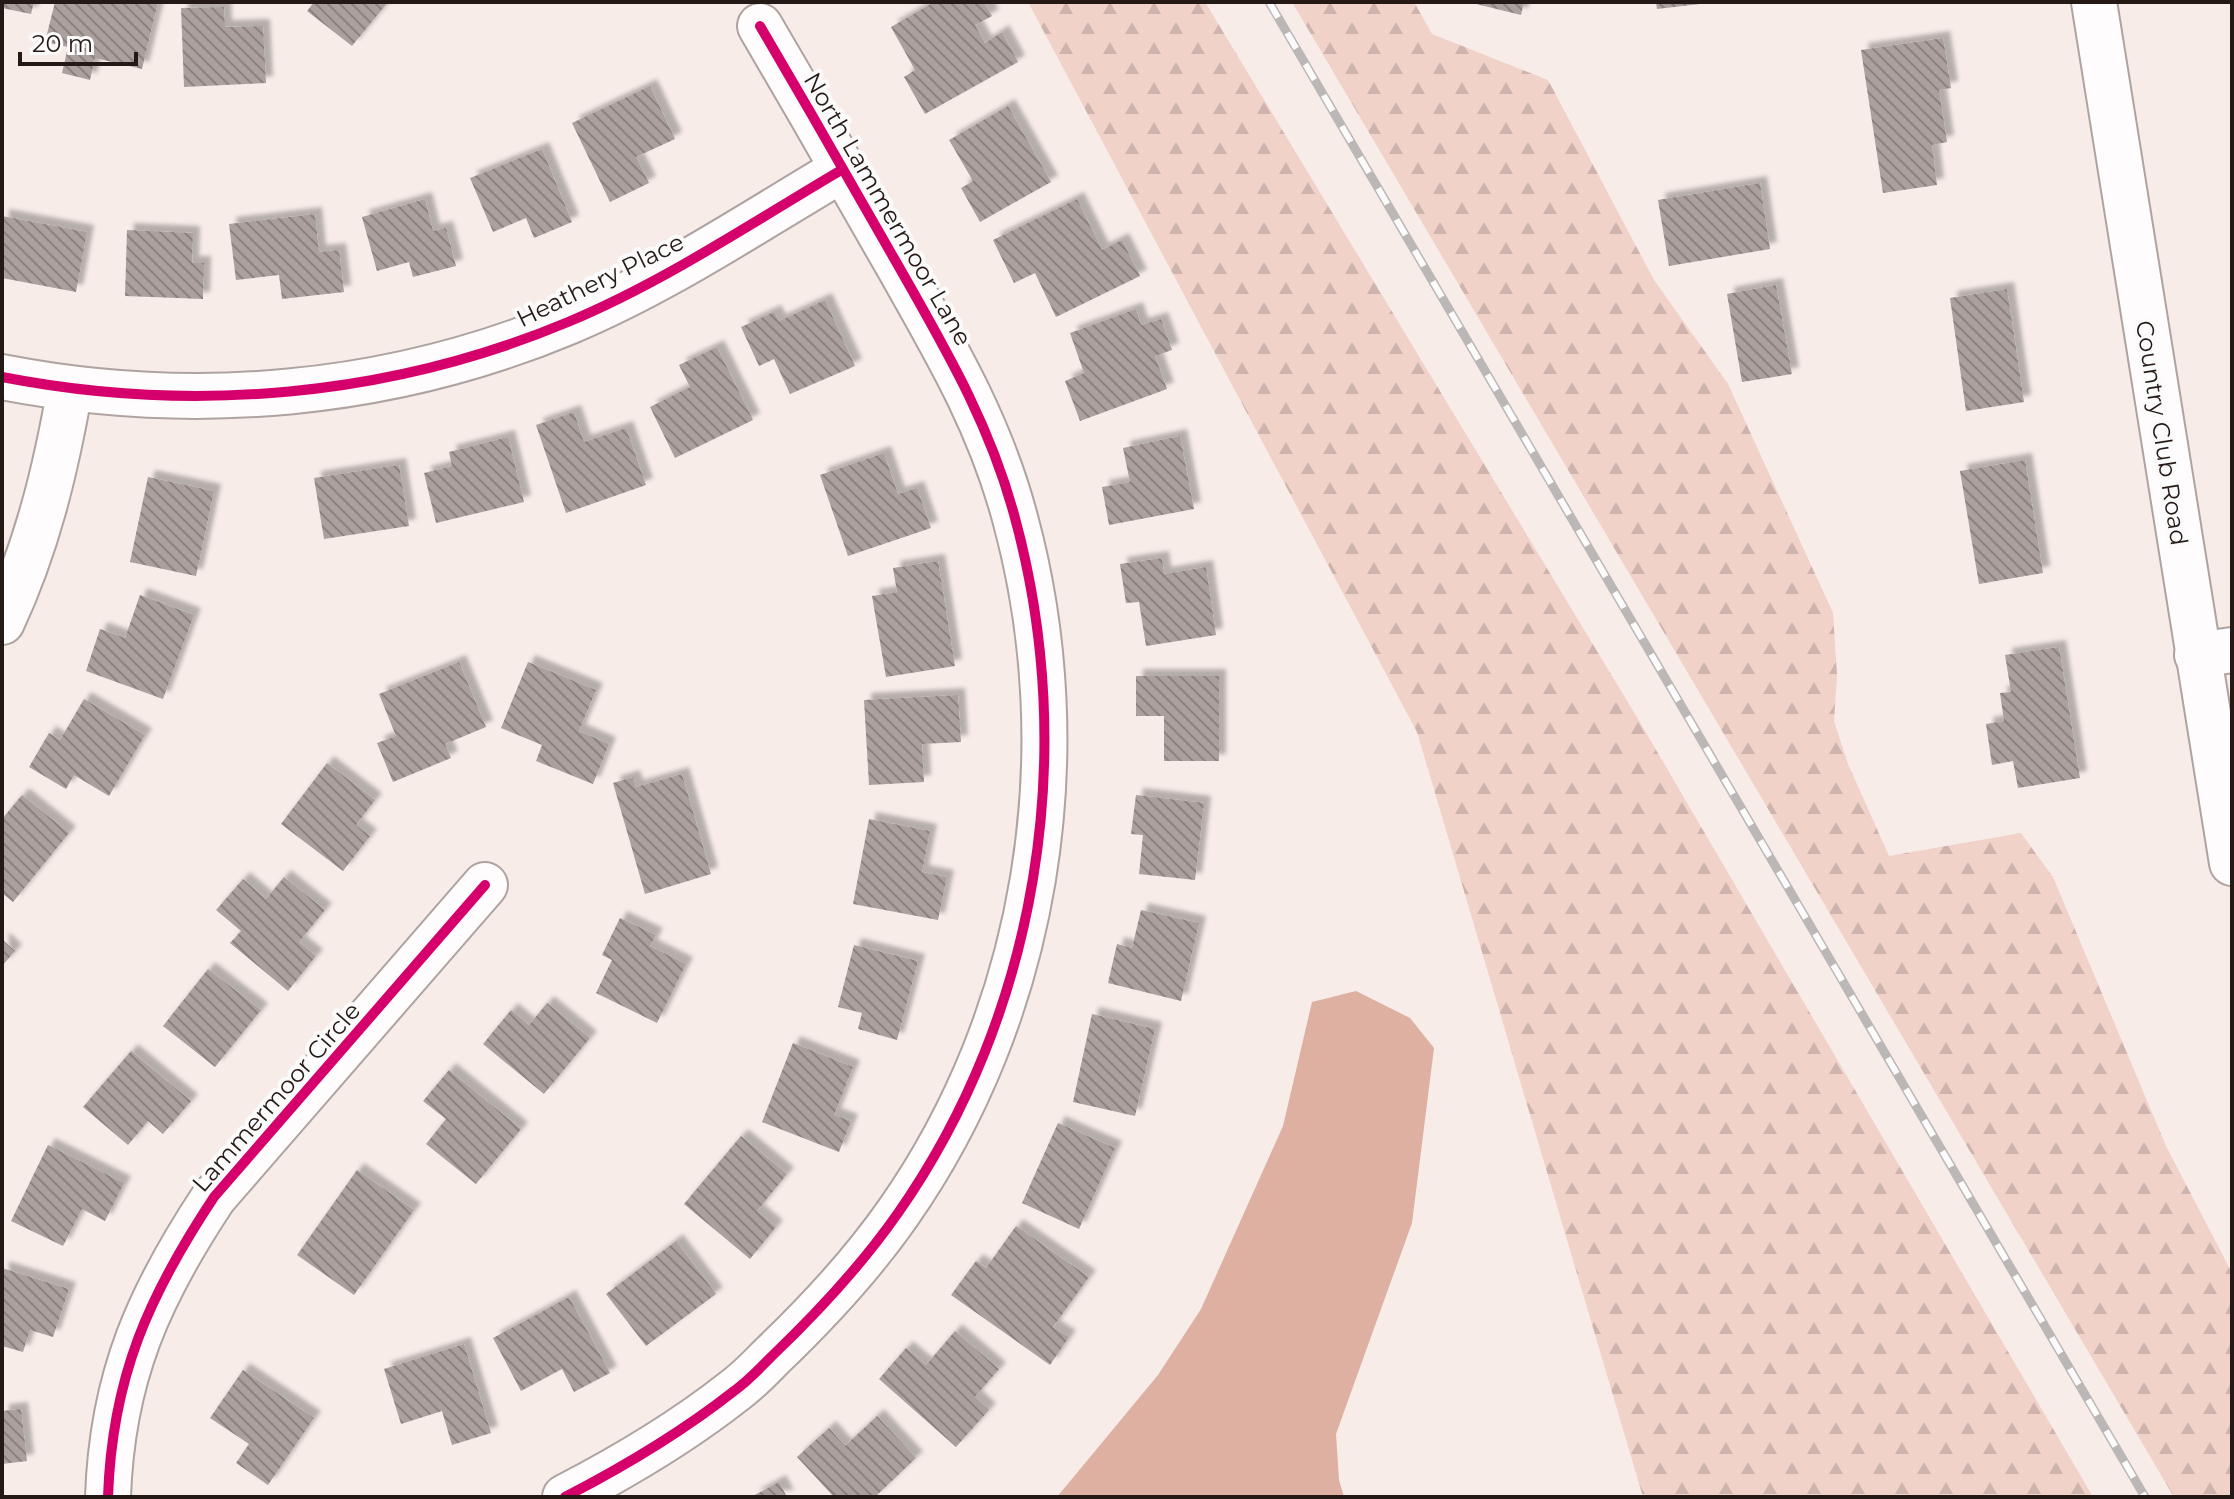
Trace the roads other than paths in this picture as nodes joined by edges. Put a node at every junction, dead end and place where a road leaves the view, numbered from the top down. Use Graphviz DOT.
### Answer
graph roads {
  1 [pos="2094,2"];
  2 [pos="760,26"];
  3 [pos="843,169"];
  4 [pos="2,377"];
  5 [pos="70,388"];
  6 [pos="2,622"];
  7 [pos="2214,652"];
  8 [pos="2232,863"];
  9 [pos="485,885"];
  10 [pos="108,1497"];
  11 [pos="565,1497"];
  1 -- 7 [label="street, Country Club Road"];
  2 -- 3 [label="street, North Lammermoor Lane"];
  3 -- 5 [label="street, Heathery Place"];
  3 -- 11 [label="street, North Lammermoor Lane"];
  4 -- 5 [label="street, Heathery Place"];
  5 -- 6 [label="street"];
  7 -- 8 [label="street, Country Club Road"];
  9 -- 10 [label="street, Lammermoor Circle"];
}
